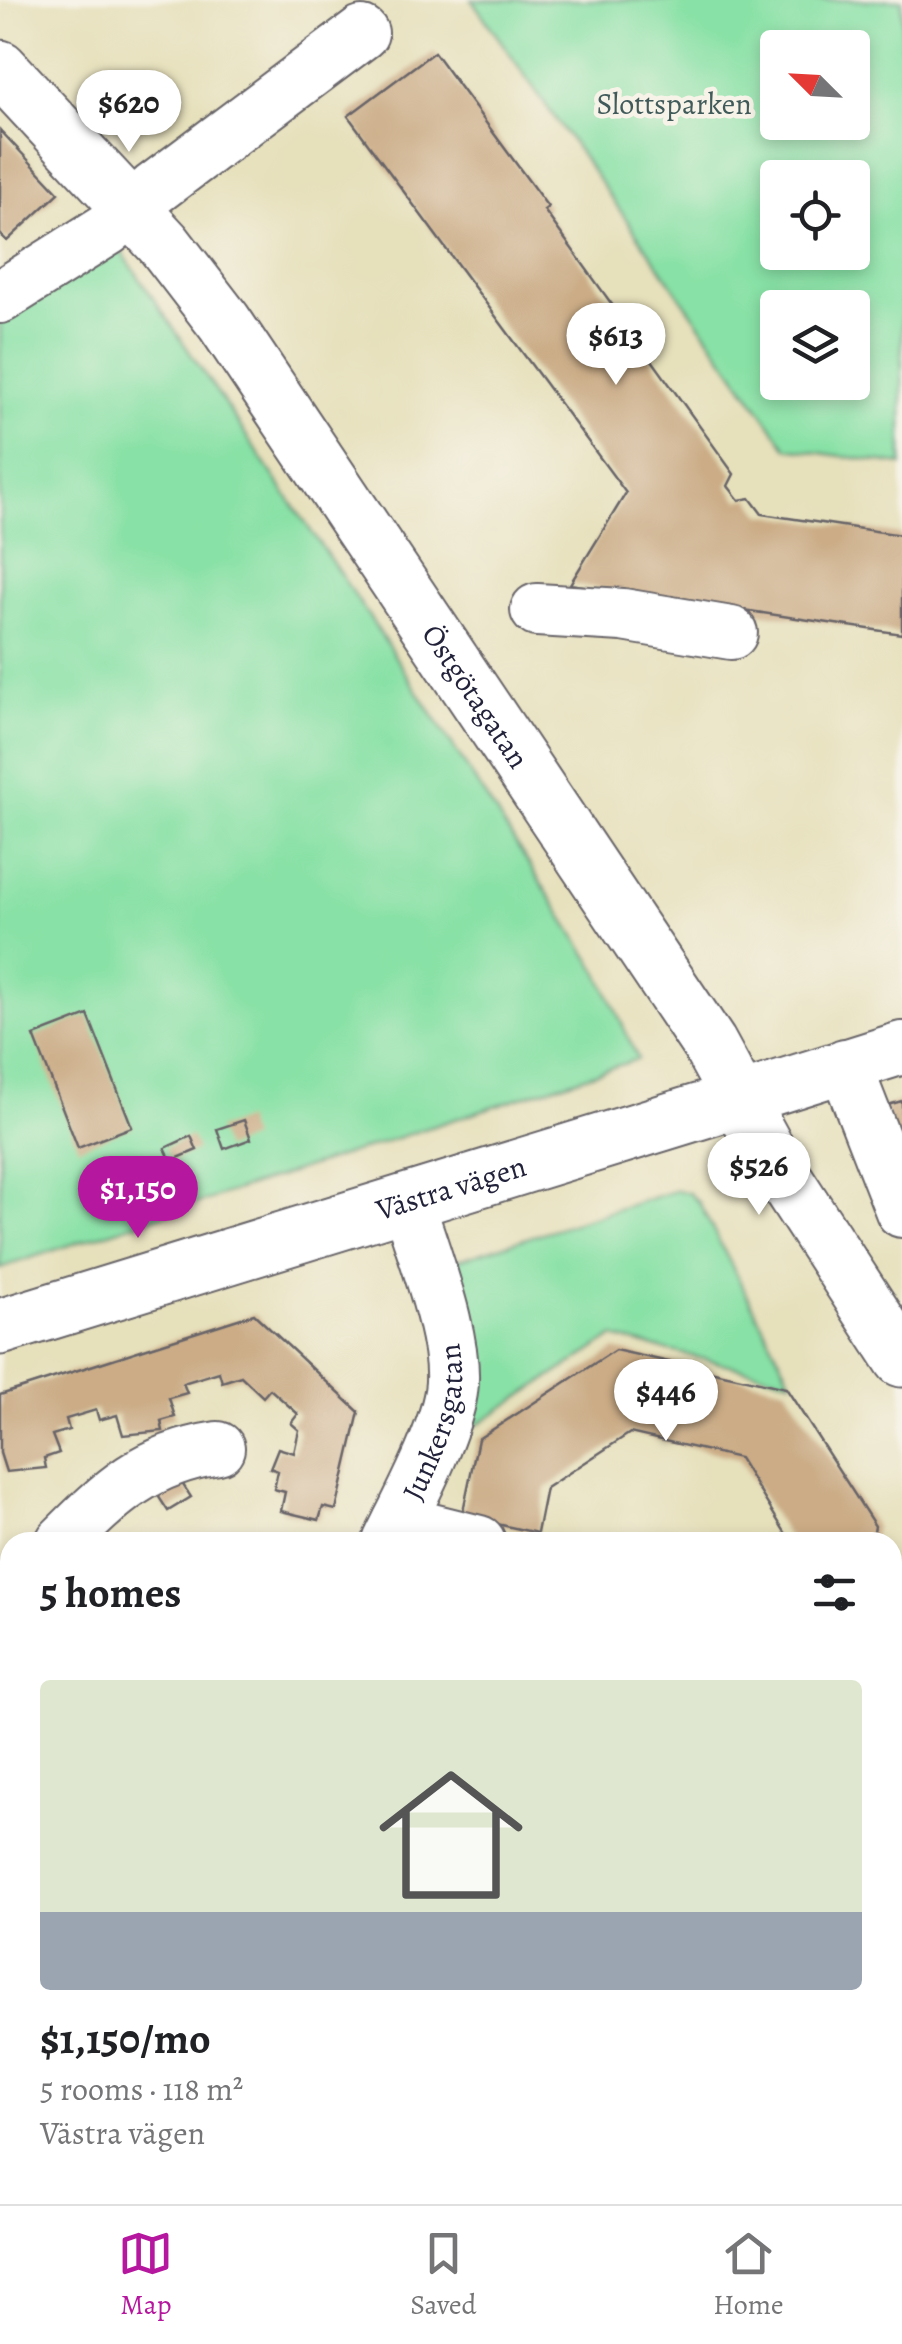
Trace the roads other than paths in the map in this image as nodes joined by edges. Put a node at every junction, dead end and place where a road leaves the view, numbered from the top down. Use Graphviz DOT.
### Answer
graph roads {
  1 [pos="362,33"];
  2 [pos="0,68"];
  3 [pos="131,208"];
  4 [pos="0,297"];
  5 [pos="537,610"];
  6 [pos="731,633"];
  7 [pos="902,1048"];
  8 [pos="846,1065"];
  9 [pos="740,1099"];
  10 [pos="408,1203"];
  11 [pos="902,1211"];
  12 [pos="0,1328"];
  13 [pos="902,1359"];
  14 [pos="218,1448"];
  15 [pos="72,1532"];
  16 [pos="394,1532"];
  1 -- 3 [label="street"];
  2 -- 3 [label="main road, Östgötagatan"];
  3 -- 4 [label="street"];
  3 -- 9 [label="main road, Östgötagatan"];
  5 -- 6 [label="street"];
  7 -- 8 [label="street, Västra vägen"];
  8 -- 9 [label="street, Västra vägen"];
  8 -- 11 [label="street"];
  9 -- 10 [label="main road, Västra vägen"];
  9 -- 13 [label="main road, Östgötagatan"];
  10 -- 12 [label="main road, Västra vägen"];
  10 -- 16 [label="street, Junkersgatan"];
  14 -- 15 [label="street"];
}
